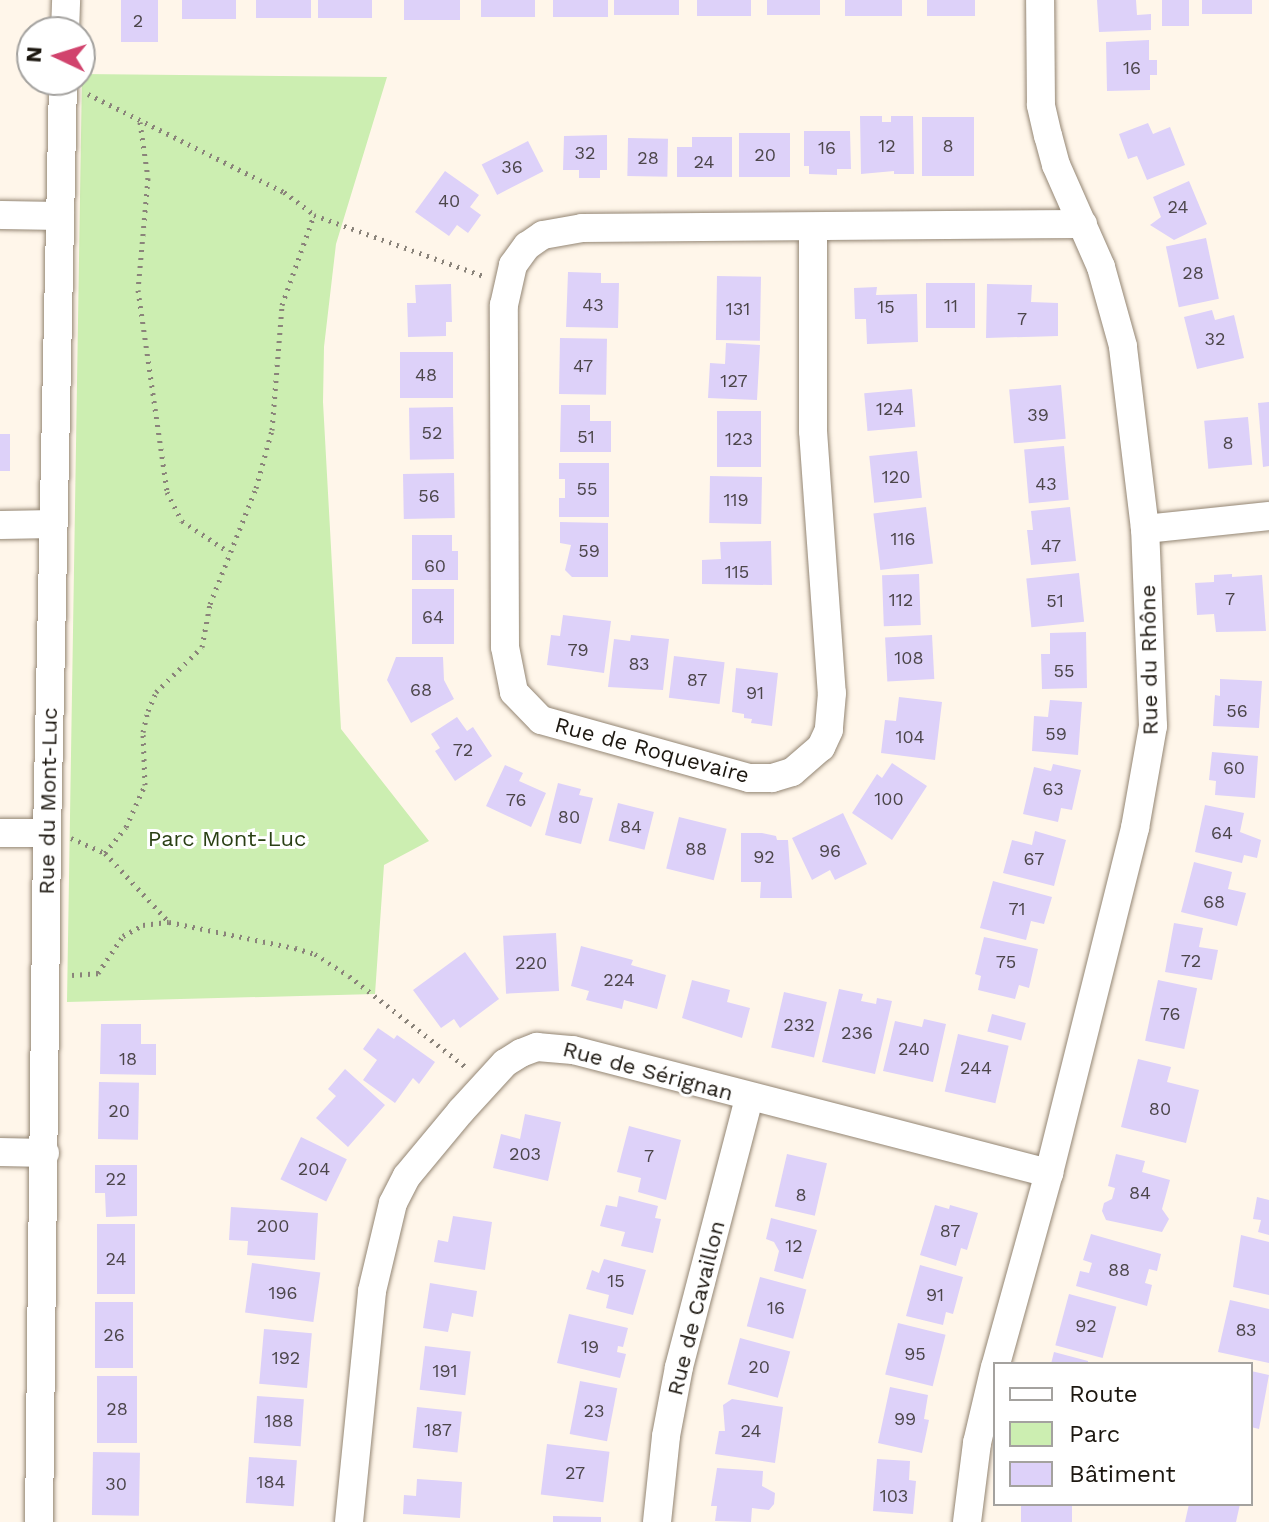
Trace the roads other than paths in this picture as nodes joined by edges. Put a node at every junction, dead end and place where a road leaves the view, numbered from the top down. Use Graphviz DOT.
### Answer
graph roads {
  1 [pos="1040,0"];
  2 [pos="63,96"];
  3 [pos="0,215"];
  4 [pos="60,216"];
  5 [pos="1083,224"];
  6 [pos="813,227"];
  7 [pos="1269,516"];
  8 [pos="53,524"];
  9 [pos="0,525"];
  10 [pos="1145,529"];
  11 [pos="0,833"];
  12 [pos="47,833"];
  13 [pos="749,1098"];
  14 [pos="0,1152"];
  15 [pos="45,1153"];
  16 [pos="1049,1173"];
  17 [pos="996,1362"];
  18 [pos="993,1375"];
  19 [pos="39,1522"];
  20 [pos="349,1522"];
  21 [pos="657,1522"];
  22 [pos="967,1522"];
  1 -- 5 [label="street, Rue du Rhône"];
  2 -- 4 [label="street, Rue du Mont-Luc"];
  3 -- 4 [label="street"];
  4 -- 8 [label="street, Rue du Mont-Luc"];
  5 -- 6 [label="street, Rue de Roquevaire"];
  5 -- 10 [label="street, Rue du Rhône"];
  6 -- 6 [label="street, Rue de Roquevaire"];
  7 -- 10 [label="street"];
  8 -- 9 [label="street"];
  8 -- 12 [label="street, Rue du Mont-Luc"];
  10 -- 16 [label="street, Rue du Rhône"];
  11 -- 12 [label="street"];
  12 -- 15 [label="street, Rue du Mont-Luc"];
  13 -- 16 [label="street, Rue de Sérignan"];
  13 -- 20 [label="street, Rue de Sérignan"];
  13 -- 21 [label="street, Rue de Cavaillon"];
  14 -- 15 [label="street"];
  15 -- 19 [label="street, Rue du Mont-Luc"];
  16 -- 17 [label="street, Rue du Rhône"];
  18 -- 22 [label="street, Rue du Rhône"];
}
